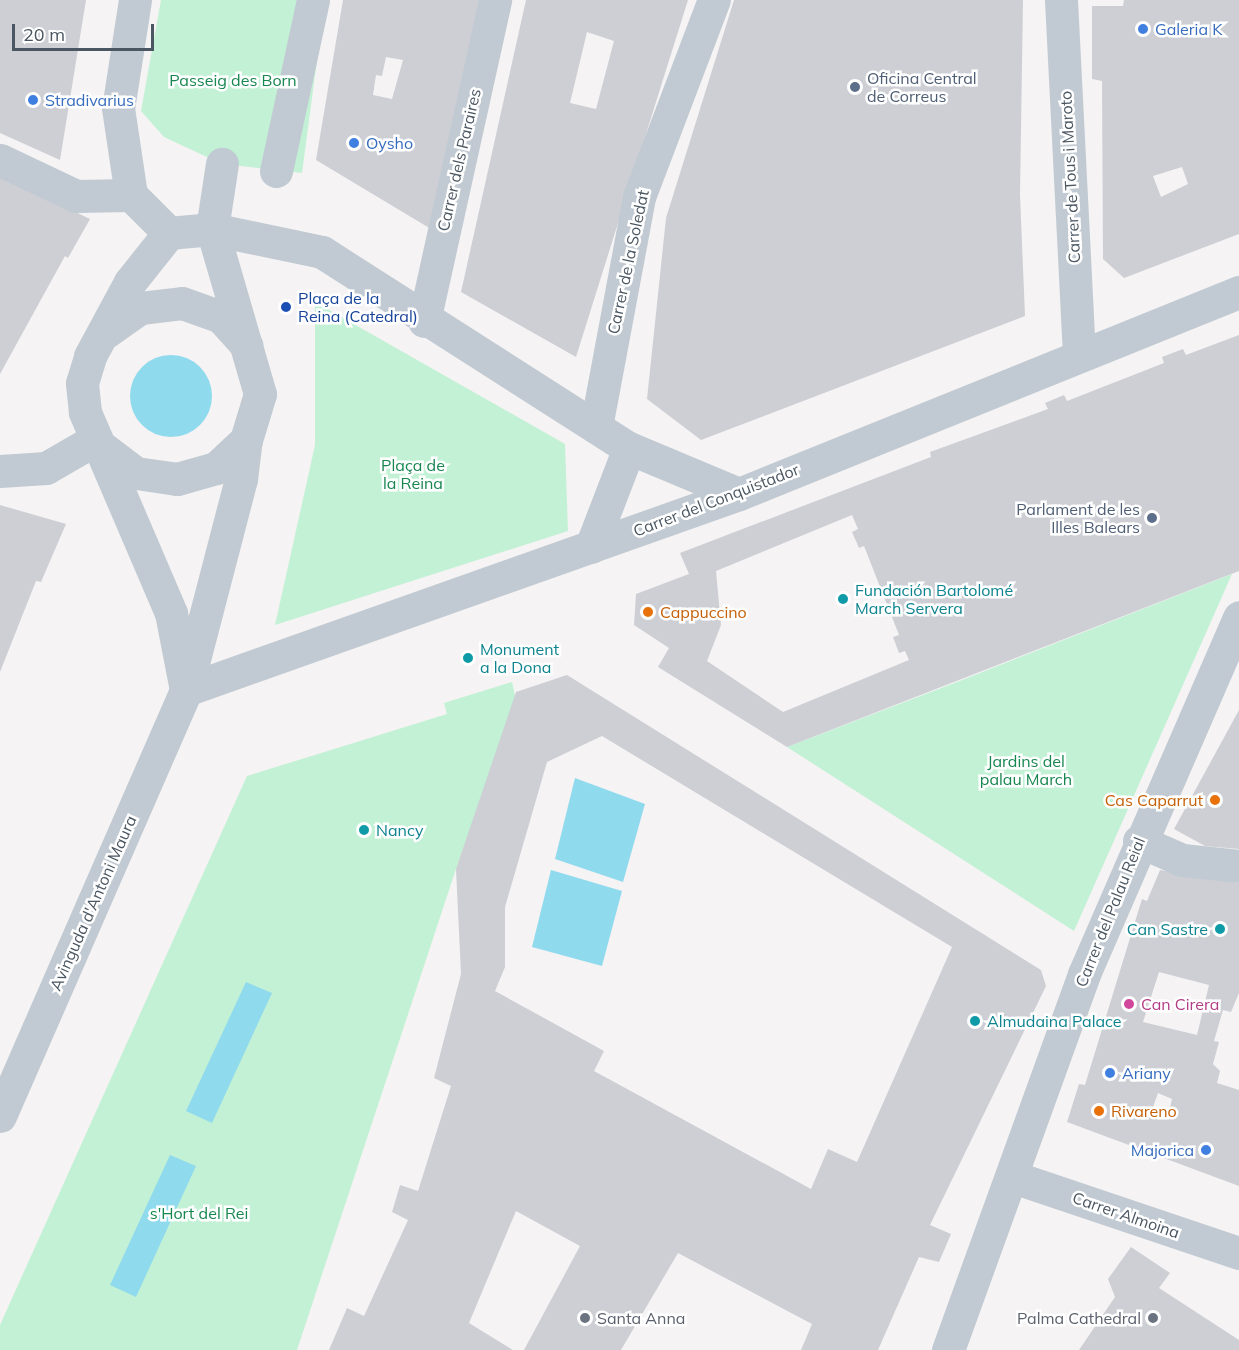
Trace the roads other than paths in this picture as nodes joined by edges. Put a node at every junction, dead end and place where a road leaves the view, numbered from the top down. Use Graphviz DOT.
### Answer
graph roads {
  1 [pos="135,0"];
  2 [pos="313,0"];
  3 [pos="495,0"];
  4 [pos="714,0"];
  5 [pos="1061,0"];
  6 [pos="0,160"];
  7 [pos="222,164"];
  8 [pos="276,171"];
  9 [pos="131,195"];
  10 [pos="212,229"];
  11 [pos="169,233"];
  12 [pos="1239,292"];
  13 [pos="424,321"];
  14 [pos="106,332"];
  15 [pos="249,348"];
  16 [pos="1079,354"];
  17 [pos="596,427"];
  18 [pos="246,440"];
  19 [pos="100,444"];
  20 [pos="629,448"];
  21 [pos="0,471"];
  22 [pos="739,494"];
  23 [pos="591,547"];
  24 [pos="1239,616"];
  25 [pos="186,690"];
  26 [pos="1139,841"];
  27 [pos="1239,866"];
  28 [pos="0,1116"];
  29 [pos="1013,1178"];
  30 [pos="1239,1253"];
  31 [pos="948,1350"];
  1 -- 9 [label="street"];
  2 -- 8 [label="street"];
  3 -- 13 [label="street, Carrer dels Paraires"];
  4 -- 17 [label="street, Carrer de la Soledat"];
  5 -- 16 [label="street, Carrer de Tous i Maroto"];
  6 -- 9 [label="street"];
  7 -- 10 [label="street"];
  9 -- 11 [label="street"];
  10 -- 11 [label="street"];
  10 -- 13 [label="street"];
  10 -- 15 [label="street"];
  11 -- 14 [label="street"];
  12 -- 16 [label="street, Carrer del Conquistador"];
  13 -- 17 [label="street"];
  14 -- 15 [label="street"];
  14 -- 19 [label="street"];
  15 -- 18 [label="street"];
  16 -- 22 [label="street, Carrer del Conquistador"];
  17 -- 20 [label="street"];
  18 -- 19 [label="street"];
  18 -- 25 [label="street"];
  19 -- 21 [label="street"];
  19 -- 25 [label="street"];
  20 -- 22 [label="street"];
  20 -- 23 [label="street"];
  22 -- 23 [label="street, Carrer del Conquistador"];
  23 -- 25 [label="street, Carrer del Conquistador"];
  24 -- 26 [label="street, Carrer del Palau Reial"];
  25 -- 28 [label="street, Avinguda d'Antoni Maura"];
  26 -- 27 [label="street"];
  26 -- 29 [label="street, Carrer del Palau Reial"];
  29 -- 30 [label="street, Carrer Almoina"];
  29 -- 31 [label="street, Carrer del Palau Reial"];
}
